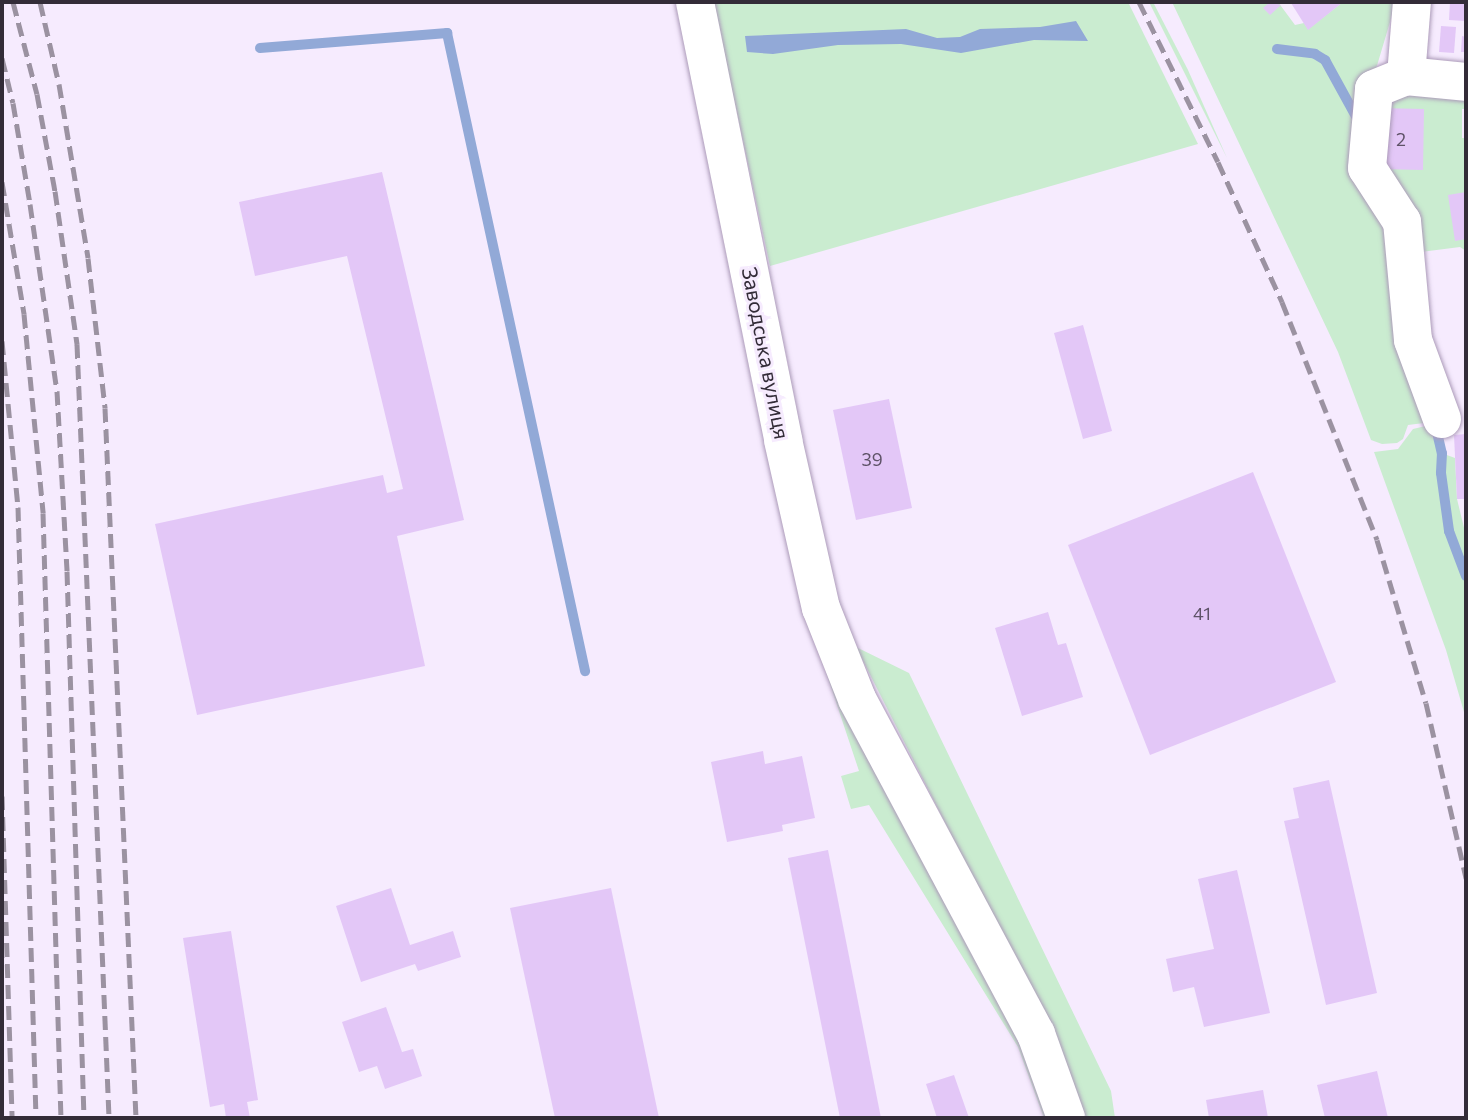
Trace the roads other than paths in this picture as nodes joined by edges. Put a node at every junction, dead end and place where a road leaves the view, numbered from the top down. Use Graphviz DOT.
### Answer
graph roads {
  1 [pos="695,2"];
  2 [pos="1412,2"];
  3 [pos="1406,76"];
  4 [pos="1466,82"];
  5 [pos="1442,419"];
  6 [pos="1066,1118"];
  1 -- 6 [label="street, Заводська вулиця"];
  2 -- 3 [label="street"];
  3 -- 4 [label="street"];
  3 -- 5 [label="street"];
}
